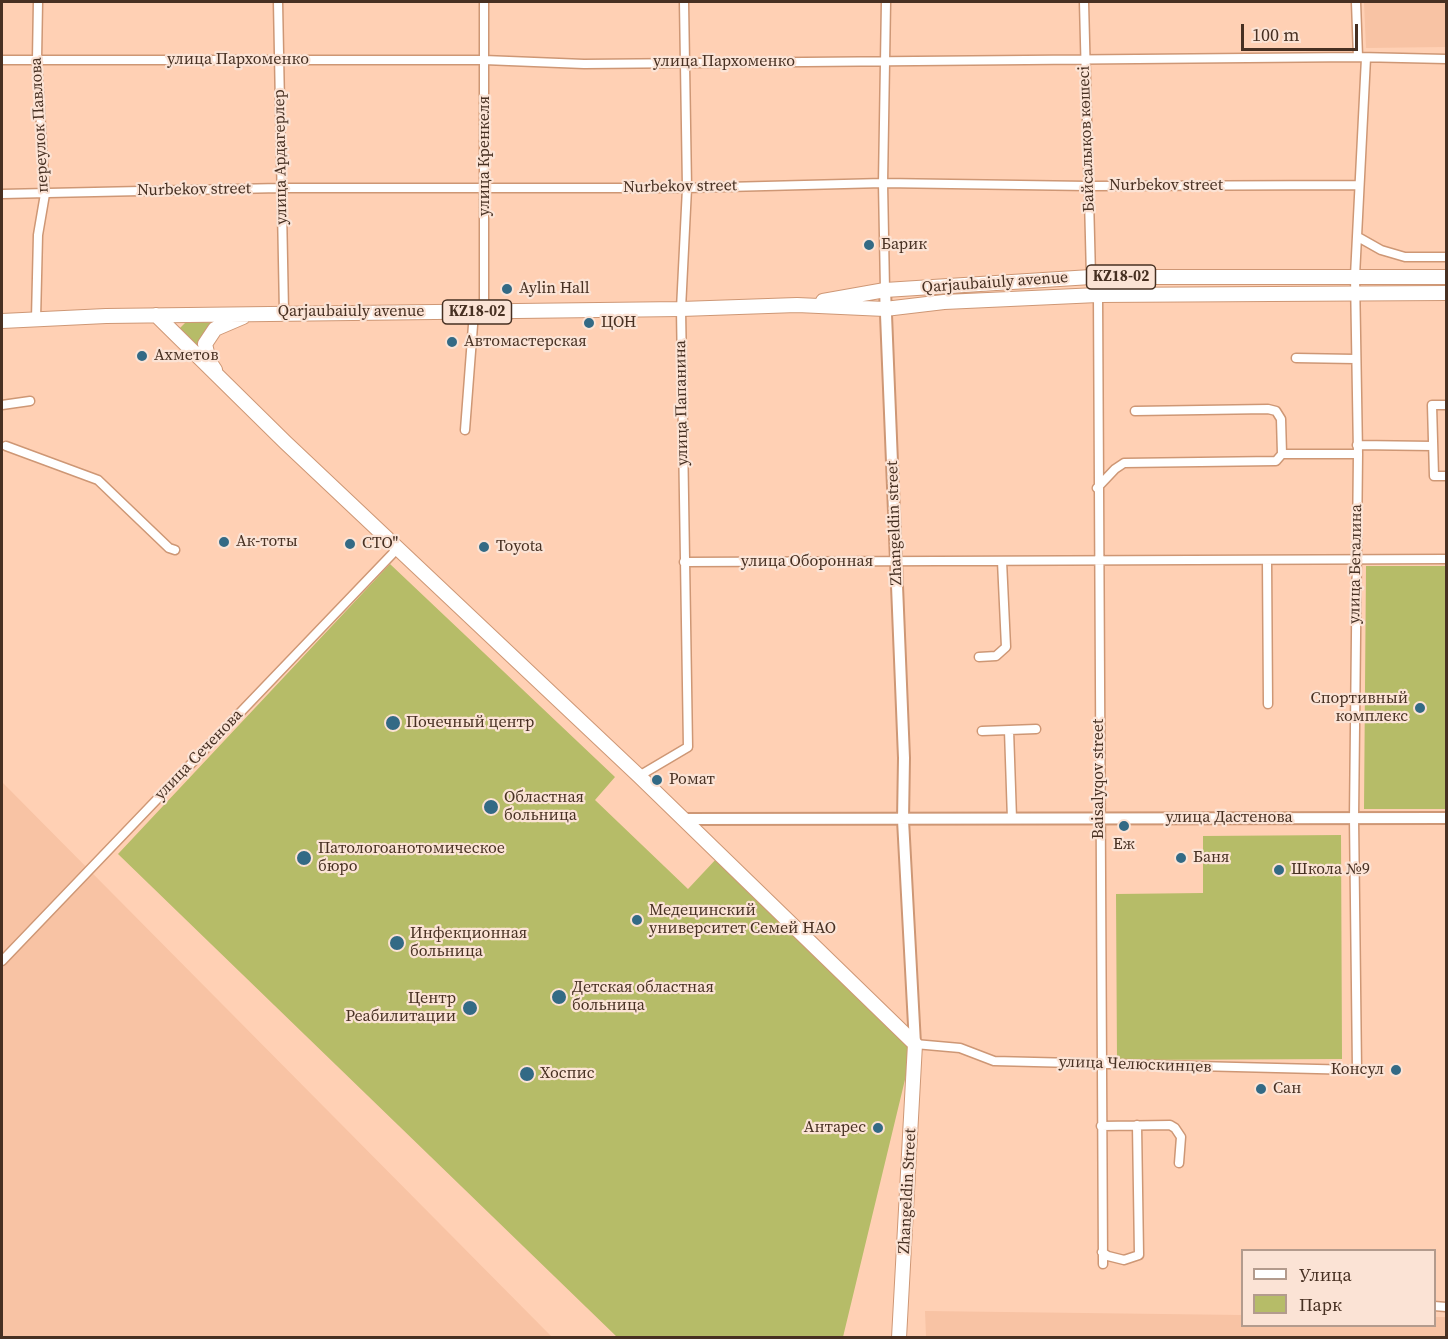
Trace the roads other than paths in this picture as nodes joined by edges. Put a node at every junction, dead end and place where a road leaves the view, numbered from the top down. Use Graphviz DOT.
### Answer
graph roads {
  1 [pos="38,2"];
  2 [pos="278,2"];
  3 [pos="484,2"];
  4 [pos="684,2"];
  5 [pos="886,2"];
  6 [pos="1084,2"];
  7 [pos="1356,2"];
  8 [pos="1362,58"];
  9 [pos="37,59"];
  10 [pos="1446,59"];
  11 [pos="2,60"];
  12 [pos="279,60"];
  13 [pos="484,60"];
  14 [pos="887,61"];
  15 [pos="1084,61"];
  16 [pos="685,62"];
  17 [pos="883,183"];
  18 [pos="1359,185"];
  19 [pos="1088,186"];
  20 [pos="280,188"];
  21 [pos="687,188"];
  22 [pos="485,189"];
  23 [pos="2,194"];
  24 [pos="45,194"];
  25 [pos="1358,237"];
  26 [pos="1446,257"];
  27 [pos="1355,276"];
  28 [pos="1091,277"];
  29 [pos="1446,277"];
  30 [pos="885,290"];
  31 [pos="1446,294"];
  32 [pos="1098,295"];
  33 [pos="1356,295"];
  34 [pos="797,305"];
  35 [pos="681,309"];
  36 [pos="885,309"];
  37 [pos="284,312"];
  38 [pos="479,312"];
  39 [pos="270,313"];
  40 [pos="156,315"];
  41 [pos="106,316"];
  42 [pos="36,319"];
  43 [pos="2,321"];
  44 [pos="180,339"];
  45 [pos="1296,358"];
  46 [pos="1355,359"];
  47 [pos="230,388"];
  48 [pos="30,401"];
  49 [pos="2,405"];
  50 [pos="1446,405"];
  51 [pos="1135,411"];
  52 [pos="465,430"];
  53 [pos="6,446"];
  54 [pos="1433,446"];
  55 [pos="1357,450"];
  56 [pos="1282,454"];
  57 [pos="1446,476"];
  58 [pos="1097,488"];
  59 [pos="397,549"];
  60 [pos="175,550"];
  61 [pos="1446,559"];
  62 [pos="1098,560"];
  63 [pos="1267,560"];
  64 [pos="1002,561"];
  65 [pos="1355,561"];
  66 [pos="684,562"];
  67 [pos="896,562"];
  68 [pos="979,657"];
  69 [pos="1268,704"];
  70 [pos="1036,729"];
  71 [pos="1009,730"];
  72 [pos="982,731"];
  73 [pos="639,776"];
  74 [pos="1099,818"];
  75 [pos="1354,818"];
  76 [pos="1446,818"];
  77 [pos="683,819"];
  78 [pos="1012,819"];
  79 [pos="903,820"];
  80 [pos="2,961"];
  81 [pos="915,1044"];
  82 [pos="1101,1064"];
  83 [pos="1357,1071"];
  84 [pos="1137,1125"];
  85 [pos="1101,1126"];
  86 [pos="1179,1163"];
  87 [pos="1102,1252"];
  88 [pos="1102,1264"];
  89 [pos="899,1338"];
  1 -- 9 [label="street, переулок Павлова"];
  2 -- 12 [label="street, улица Ардагерлер"];
  3 -- 13 [label="street, улица Кренкеля"];
  4 -- 16 [label="street, улица Папанина"];
  5 -- 14 [label="street, Zhangeldin street"];
  6 -- 15 [label="street, Байсалықов көшесі"];
  7 -- 8 [label="street, улица Бегалина"];
  8 -- 10 [label="street, улица Пархоменко"];
  8 -- 15 [label="street, улица Пархоменко"];
  8 -- 18 [label="street, улица Бегалина"];
  9 -- 11 [label="street, улица Пархоменко"];
  9 -- 12 [label="street, улица Пархоменко"];
  9 -- 24 [label="street, переулок Павлова"];
  12 -- 13 [label="street, улица Пархоменко"];
  12 -- 20 [label="street, улица Ардагерлер"];
  13 -- 16 [label="street, улица Пархоменко"];
  13 -- 22 [label="street, улица Кренкеля"];
  14 -- 15 [label="street, улица Пархоменко"];
  14 -- 16 [label="street, улица Пархоменко"];
  14 -- 17 [label="street, Zhangeldin street"];
  15 -- 19 [label="street, Байсалықов көшесі"];
  16 -- 21 [label="street, улица Папанина"];
  17 -- 19 [label="street, Nurbekov street"];
  17 -- 21 [label="street, Nurbekov street"];
  17 -- 30 [label="street, Zhangeldin street"];
  18 -- 19 [label="street, Nurbekov street"];
  18 -- 25 [label="street, улица Бегалина"];
  19 -- 28 [label="street, Байсалықов көшесі"];
  20 -- 22 [label="street, Nurbekov street"];
  20 -- 24 [label="street, Nurbekov street"];
  20 -- 37 [label="street, улица Ардагерлер"];
  21 -- 22 [label="street, Nurbekov street"];
  21 -- 35 [label="street, улица Папанина"];
  22 -- 38 [label="street, улица Кренкеля"];
  23 -- 24 [label="street, Nurbekov street"];
  24 -- 42 [label="street, переулок Павлова"];
  25 -- 26 [label="street"];
  25 -- 27 [label="street, улица Бегалина"];
  27 -- 28 [label="highway, Qarjaubaiuly avenue / KZ18-02"];
  27 -- 29 [label="highway, Qarjaubaiuly avenue / KZ18-02"];
  27 -- 33 [label="street, улица Бегалина"];
  28 -- 30 [label="highway, Qarjaubaiuly avenue / KZ18-02"];
  30 -- 34 [label="highway, Qarjaubaiuly avenue / KZ18-02"];
  30 -- 36 [label="street, Zhangeldin street"];
  31 -- 33 [label="highway, Qarjaubaiuly avenue / KZ18-02"];
  32 -- 33 [label="highway, Qarjaubaiuly avenue / KZ18-02"];
  32 -- 36 [label="highway, Qarjaubaiuly avenue / KZ18-02"];
  32 -- 58 [label="street, Baisalyqov street"];
  33 -- 46 [label="street, улица Бегалина"];
  34 -- 35 [label="highway, Qarjaubaiuly avenue / KZ18-02"];
  34 -- 36 [label="highway, Qarjaubaiuly avenue / KZ18-02"];
  35 -- 38 [label="highway, Qarjaubaiuly avenue / KZ18-02"];
  35 -- 66 [label="street, улица Папанина"];
  36 -- 67 [label="street, Zhangeldin street"];
  37 -- 38 [label="highway, Qarjaubaiuly avenue / KZ18-02"];
  37 -- 39 [label="highway, Qarjaubaiuly avenue / KZ18-02"];
  38 -- 52 [label="street, улица Кренкеля"];
  39 -- 40 [label="highway, Qarjaubaiuly avenue / KZ18-02"];
  39 -- 47 [label="highway"];
  40 -- 41 [label="highway, KZ18-02"];
  40 -- 44 [label="highway"];
  41 -- 42 [label="highway, KZ18-02"];
  41 -- 44 [label="highway"];
  42 -- 43 [label="highway, KZ18-02"];
  44 -- 47 [label="highway"];
  45 -- 46 [label="street"];
  46 -- 55 [label="street, улица Бегалина"];
  47 -- 59 [label="highway"];
  48 -- 49 [label="street"];
  50 -- 54 [label="street"];
  51 -- 56 [label="street"];
  53 -- 60 [label="street"];
  54 -- 55 [label="street"];
  54 -- 57 [label="street"];
  55 -- 56 [label="street"];
  55 -- 65 [label="street, улица Бегалина"];
  56 -- 58 [label="street"];
  58 -- 62 [label="street, Baisalyqov street"];
  59 -- 73 [label="highway"];
  59 -- 80 [label="street, улица Сеченова"];
  61 -- 65 [label="street, улица Оборонная"];
  62 -- 63 [label="street, улица Оборонная"];
  62 -- 64 [label="street, улица Оборонная"];
  62 -- 74 [label="street, Baisalyqov street"];
  63 -- 65 [label="street, улица Оборонная"];
  63 -- 69 [label="street"];
  64 -- 67 [label="street, улица Оборонная"];
  64 -- 68 [label="street"];
  65 -- 75 [label="street, улица Бегалина"];
  66 -- 67 [label="street, улица Оборонная"];
  66 -- 73 [label="street, улица Папанина"];
  67 -- 79 [label="street, Zhangeldin street"];
  70 -- 71 [label="street"];
  71 -- 72 [label="street"];
  71 -- 78 [label="street"];
  73 -- 77 [label="highway"];
  74 -- 75 [label="street, улица Дастенова"];
  74 -- 78 [label="street, улица Дастенова"];
  74 -- 82 [label="street, Baisalyqov street"];
  75 -- 76 [label="street, улица Дастенова"];
  75 -- 83 [label="street, улица Бегалина"];
  77 -- 79 [label="street, улица Дастенова"];
  77 -- 81 [label="highway"];
  78 -- 79 [label="street, улица Дастенова"];
  79 -- 81 [label="street, Zhangeldin street"];
  81 -- 82 [label="street, улица Челюскинцев"];
  81 -- 89 [label="highway, Zhangeldin Street"];
  82 -- 83 [label="street, улица Челюскинцев"];
  82 -- 85 [label="street, Baisalyqov street"];
  84 -- 85 [label="street"];
  84 -- 86 [label="street"];
  84 -- 87 [label="street"];
  85 -- 87 [label="street, Baisalyqov street"];
  87 -- 88 [label="street, Baisalyqov street"];
}
